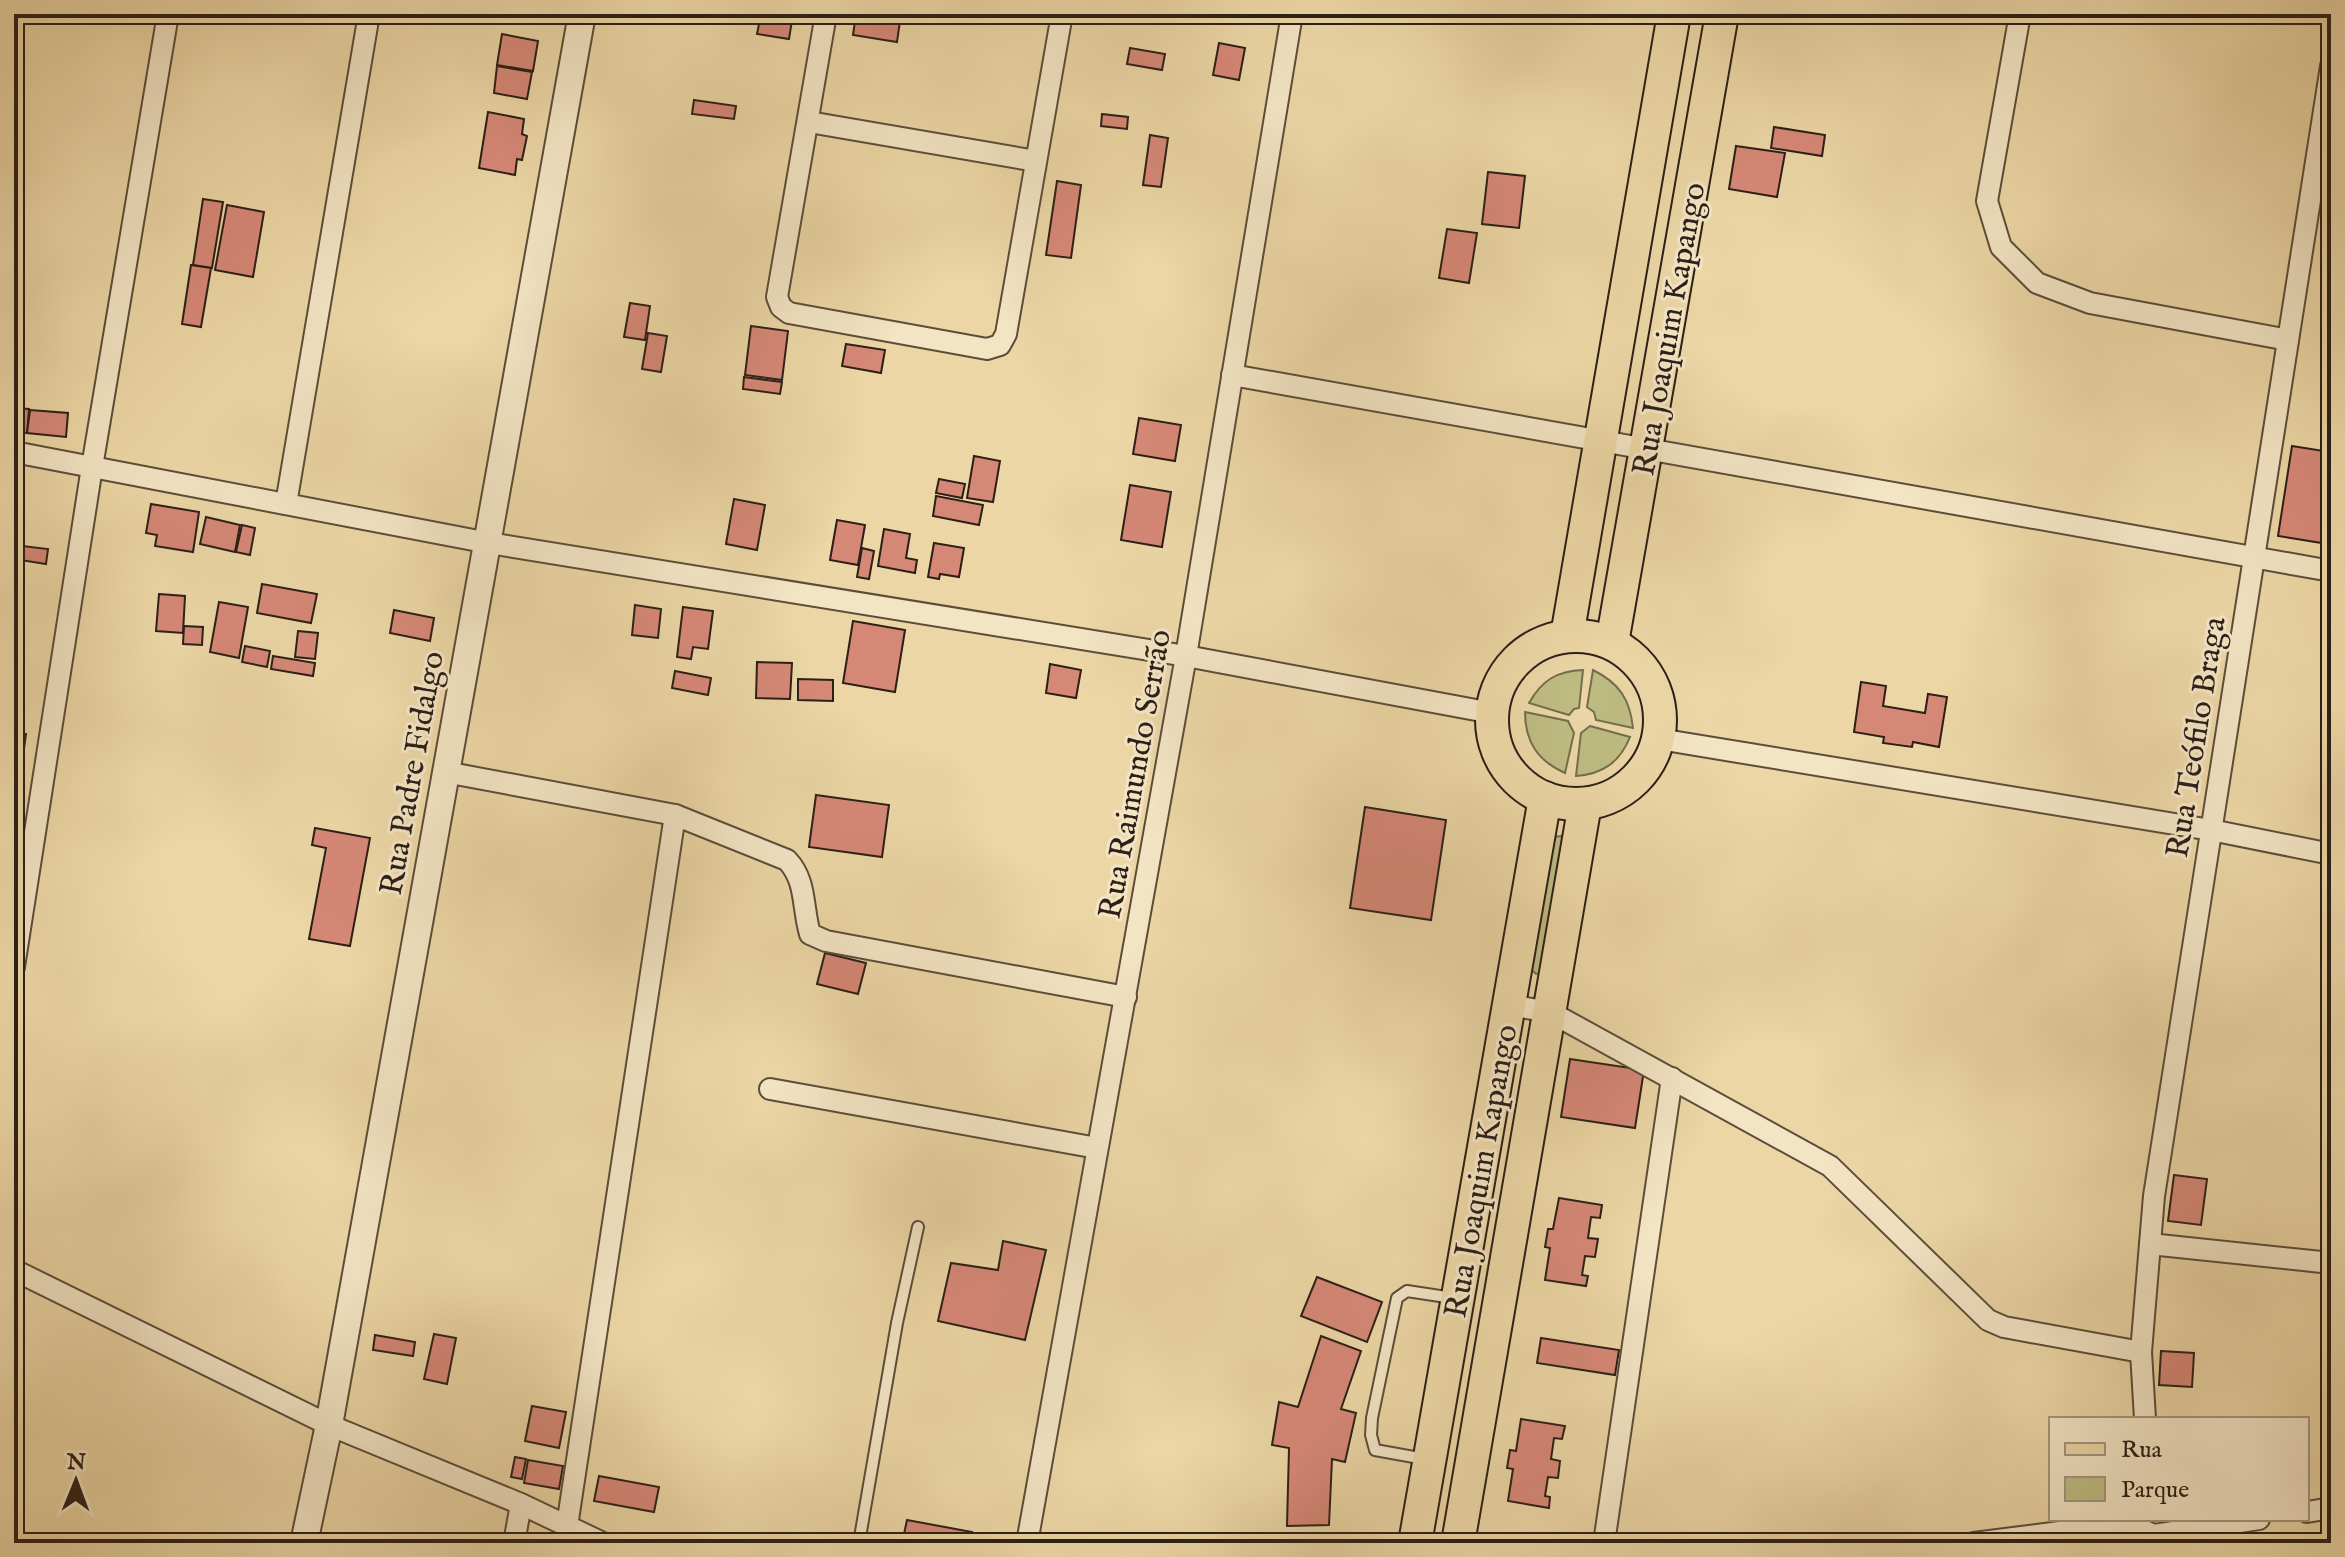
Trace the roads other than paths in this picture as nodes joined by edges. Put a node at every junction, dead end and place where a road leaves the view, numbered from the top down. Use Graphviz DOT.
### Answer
graph roads {
  1 [pos="168,14"];
  2 [pos="369,14"];
  3 [pos="582,14"];
  4 [pos="826,14"];
  5 [pos="1062,14"];
  6 [pos="1292,14"];
  7 [pos="1674,14"];
  8 [pos="1722,14"];
  9 [pos="2020,14"];
  10 [pos="2331,66"];
  11 [pos="809,122"];
  12 [pos="1649,155"];
  13 [pos="1036,161"];
  14 [pos="1697,164"];
  15 [pos="2288,340"];
  16 [pos="1232,375"];
  17 [pos="1599,442"];
  18 [pos="1647,449"];
  19 [pos="14,452"];
  20 [pos="92,467"];
  21 [pos="286,504"];
  22 [pos="489,543"];
  23 [pos="2254,556"];
  24 [pos="2331,571"];
  25 [pos="1567,636"];
  26 [pos="1612,643"];
  27 [pos="1186,656"];
  28 [pos="1492,713"];
  29 [pos="1659,739"];
  30 [pos="445,772"];
  31 [pos="1545,798"];
  32 [pos="1585,804"];
  33 [pos="675,815"];
  34 [pos="2211,830"];
  35 [pos="23,852"];
  36 [pos="2331,854"];
  37 [pos="14,967"];
  38 [pos="1126,997"];
  39 [pos="1509,1005"];
  40 [pos="1550,1012"];
  41 [pos="1672,1078"];
  42 [pos="770,1089"];
  43 [pos="1097,1148"];
  44 [pos="918,1227"];
  45 [pos="2150,1244"];
  46 [pos="2331,1263"];
  47 [pos="14,1270"];
  48 [pos="1502,1286"];
  49 [pos="1460,1288"];
  50 [pos="2141,1352"];
  51 [pos="2145,1417"];
  52 [pos="329,1425"];
  53 [pos="1431,1460"];
  54 [pos="521,1504"];
  55 [pos="2331,1508"];
  56 [pos="2309,1512"];
  57 [pos="2246,1521"];
  58 [pos="567,1526"];
  59 [pos="2155,1535"];
  60 [pos="304,1543"];
  61 [pos="514,1543"];
  62 [pos="603,1543"];
  63 [pos="859,1543"];
  64 [pos="1027,1543"];
  65 [pos="1415,1543"];
  66 [pos="1458,1543"];
  67 [pos="1604,1543"];
  68 [pos="1974,1543"];
  1 -- 20 [label="street"];
  2 -- 21 [label="street"];
  3 -- 22 [label="street, Rua Padre Fidalgo"];
  4 -- 11 [label="street"];
  5 -- 13 [label="street"];
  6 -- 16 [label="street, Rua Raimundo Serrão"];
  7 -- 12 [label="main road, Rua Joaquim Kapango"];
  8 -- 14 [label="main road, Rua Joaquim Kapango"];
  9 -- 15 [label="street"];
  10 -- 15 [label="street, Rua Teófilo Braga"];
  11 -- 13 [label="street"];
  11 -- 13 [label="street"];
  12 -- 14 [label="main road"];
  12 -- 17 [label="main road, Rua Joaquim Kapango"];
  14 -- 18 [label="main road, Rua Joaquim Kapango"];
  15 -- 23 [label="street, Rua Teófilo Braga"];
  16 -- 17 [label="street"];
  16 -- 27 [label="street, Rua Raimundo Serrão"];
  17 -- 18 [label="street"];
  17 -- 25 [label="main road, Rua Joaquim Kapango"];
  18 -- 23 [label="street"];
  18 -- 26 [label="main road, Rua Joaquim Kapango"];
  19 -- 20 [label="street"];
  20 -- 21 [label="street"];
  20 -- 35 [label="street"];
  21 -- 22 [label="street"];
  22 -- 27 [label="street"];
  22 -- 30 [label="street, Rua Padre Fidalgo"];
  23 -- 24 [label="street"];
  23 -- 34 [label="street, Rua Teófilo Braga"];
  25 -- 26 [label="main road"];
  25 -- 28 [label="main road"];
  26 -- 29 [label="main road"];
  27 -- 28 [label="street"];
  27 -- 38 [label="street, Rua Raimundo Serrão"];
  28 -- 31 [label="main road"];
  29 -- 32 [label="main road"];
  29 -- 34 [label="street"];
  30 -- 33 [label="street"];
  30 -- 52 [label="street, Rua Padre Fidalgo"];
  31 -- 32 [label="main road"];
  31 -- 39 [label="main road, Rua Joaquim Kapango"];
  32 -- 40 [label="main road, Rua Joaquim Kapango"];
  33 -- 38 [label="street"];
  33 -- 58 [label="street"];
  34 -- 36 [label="street"];
  34 -- 45 [label="street, Rua Teófilo Braga"];
  35 -- 37 [label="street"];
  38 -- 43 [label="street, Rua Raimundo Serrão"];
  39 -- 40 [label="street"];
  39 -- 49 [label="main road, Rua Joaquim Kapango"];
  40 -- 41 [label="street"];
  40 -- 48 [label="main road, Rua Joaquim Kapango"];
  41 -- 50 [label="street"];
  41 -- 67 [label="street"];
  42 -- 43 [label="street"];
  43 -- 64 [label="street, Rua Raimundo Serrão"];
  44 -- 63 [label="lane"];
  45 -- 46 [label="street"];
  45 -- 50 [label="street, Rua Teófilo Braga"];
  47 -- 52 [label="street"];
  48 -- 49 [label="main road"];
  48 -- 66 [label="main road, Rua Joaquim Kapango"];
  49 -- 53 [label="main road, Rua Joaquim Kapango"];
  49 -- 53 [label="lane"];
  50 -- 51 [label="street, Rua Teófilo Braga"];
  52 -- 54 [label="street"];
  52 -- 60 [label="street, Rua Padre Fidalgo"];
  53 -- 65 [label="main road, Rua Joaquim Kapango"];
  54 -- 58 [label="street"];
  54 -- 61 [label="street"];
  55 -- 56 [label="street"];
  57 -- 59 [label="street"];
  58 -- 62 [label="street"];
  59 -- 68 [label="street"];
}
